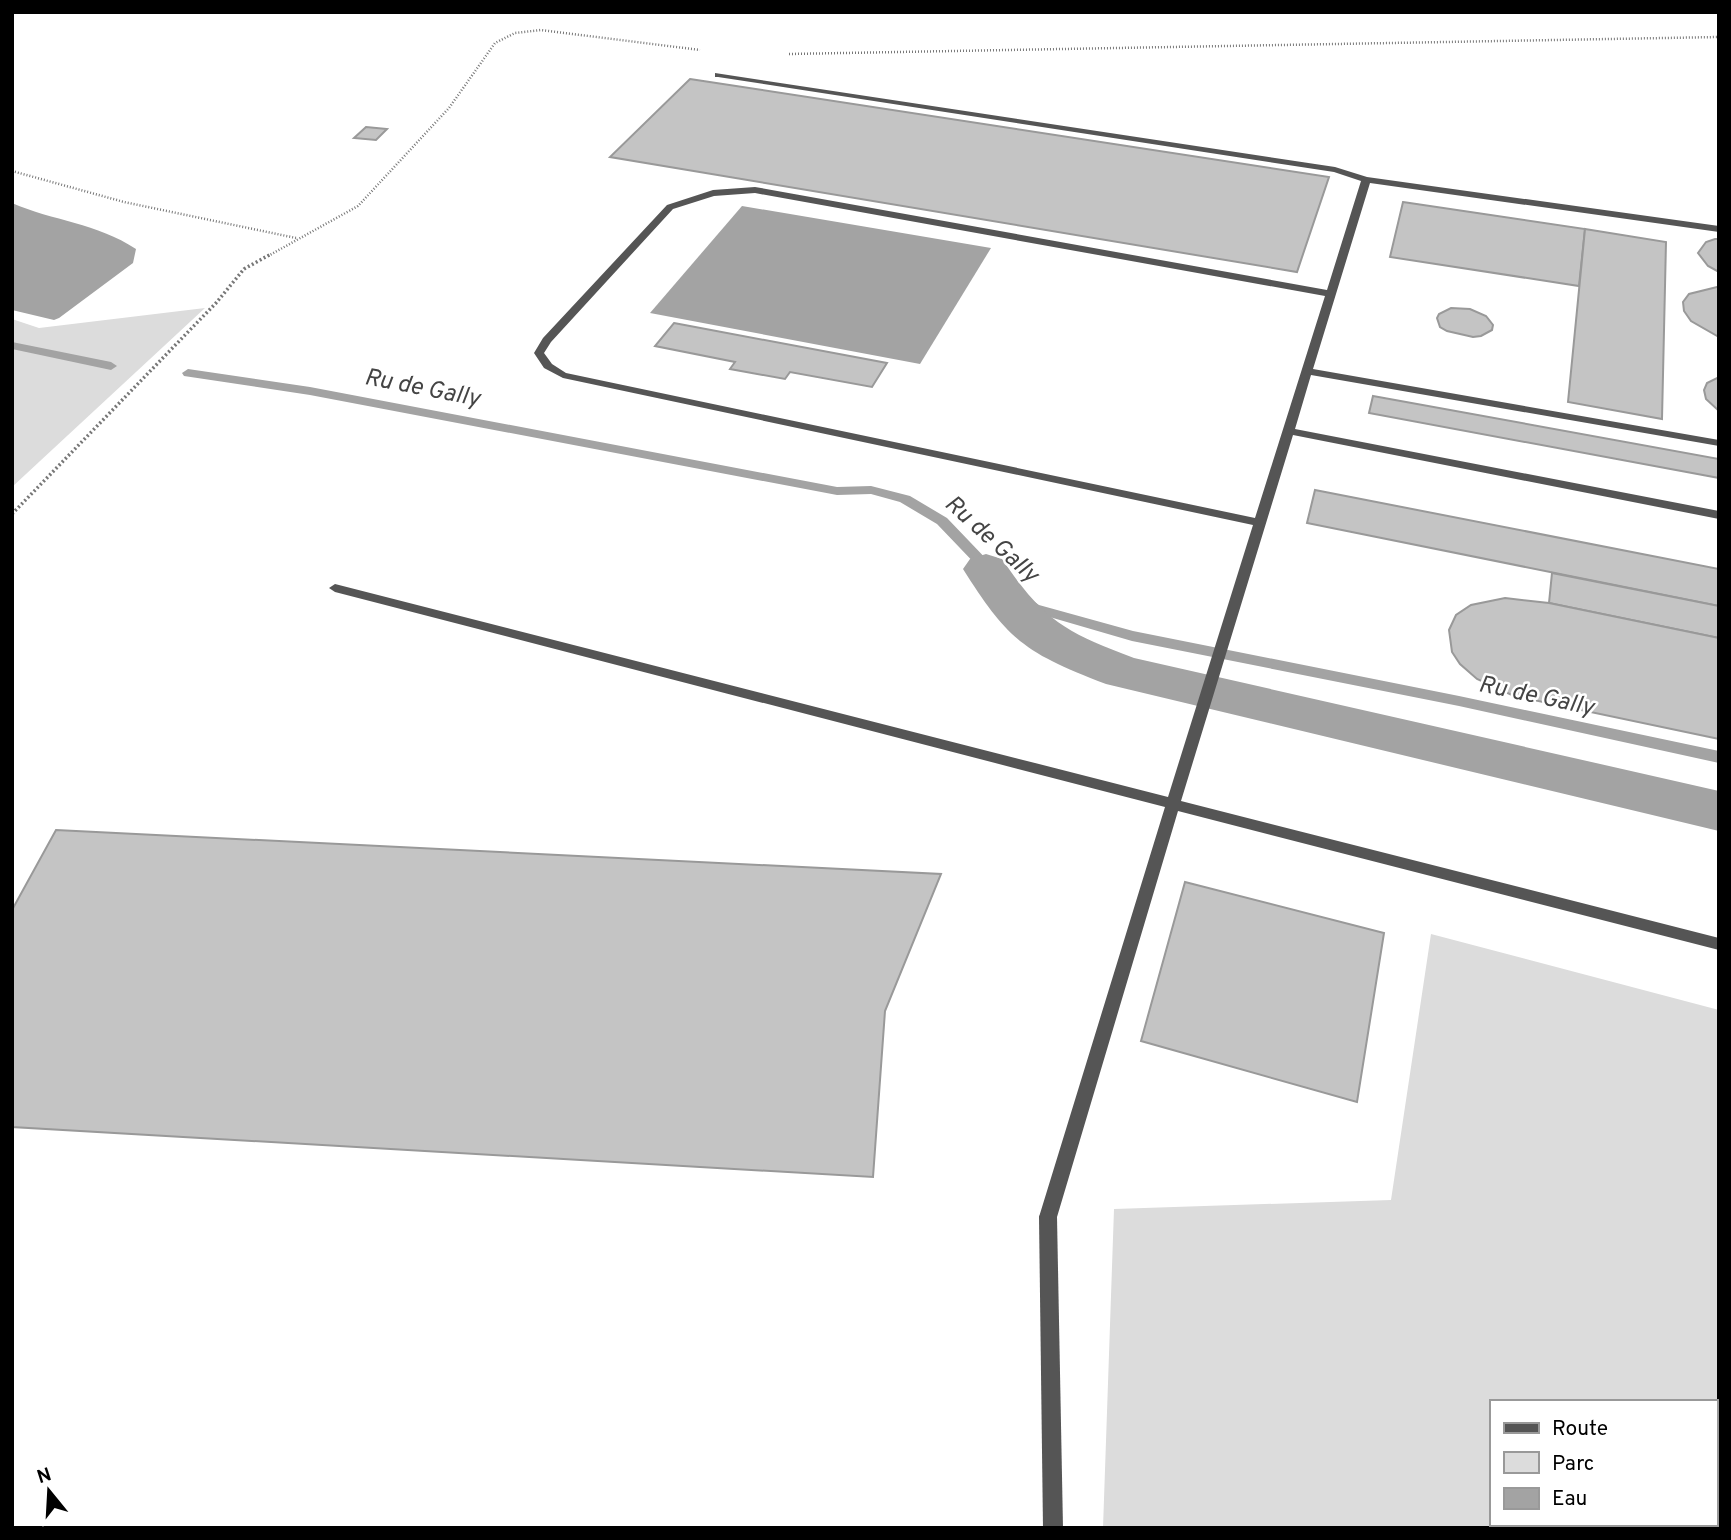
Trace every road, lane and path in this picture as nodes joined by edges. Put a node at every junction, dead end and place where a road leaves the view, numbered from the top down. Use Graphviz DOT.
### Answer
graph roads {
  1 [pos="1719,37"];
  2 [pos="702,50"];
  3 [pos="785,54"];
  4 [pos="718,75"];
  5 [pos="12,171"];
  6 [pos="1366,180"];
  7 [pos="1719,229"];
  8 [pos="297,238"];
  9 [pos="1331,294"];
  10 [pos="1307,372"];
  11 [pos="1289,431"];
  12 [pos="1719,443"];
  13 [pos="12,514"];
  14 [pos="1719,515"];
  15 [pos="1261,523"];
  16 [pos="335,588"];
  17 [pos="1173,804"];
  18 [pos="1719,944"];
  19 [pos="1053,1528"];
  1 -- 3 [label="path"];
  2 -- 8 [label="path"];
  4 -- 6 [label="street"];
  5 -- 8 [label="path"];
  6 -- 7 [label="street"];
  6 -- 9 [label="street"];
  8 -- 13 [label="path"];
  9 -- 10 [label="street"];
  9 -- 15 [label="street"];
  10 -- 11 [label="street"];
  10 -- 12 [label="street"];
  11 -- 14 [label="street"];
  11 -- 15 [label="street"];
  15 -- 17 [label="street"];
  16 -- 17 [label="street"];
  17 -- 18 [label="street"];
  17 -- 19 [label="street"];
}
